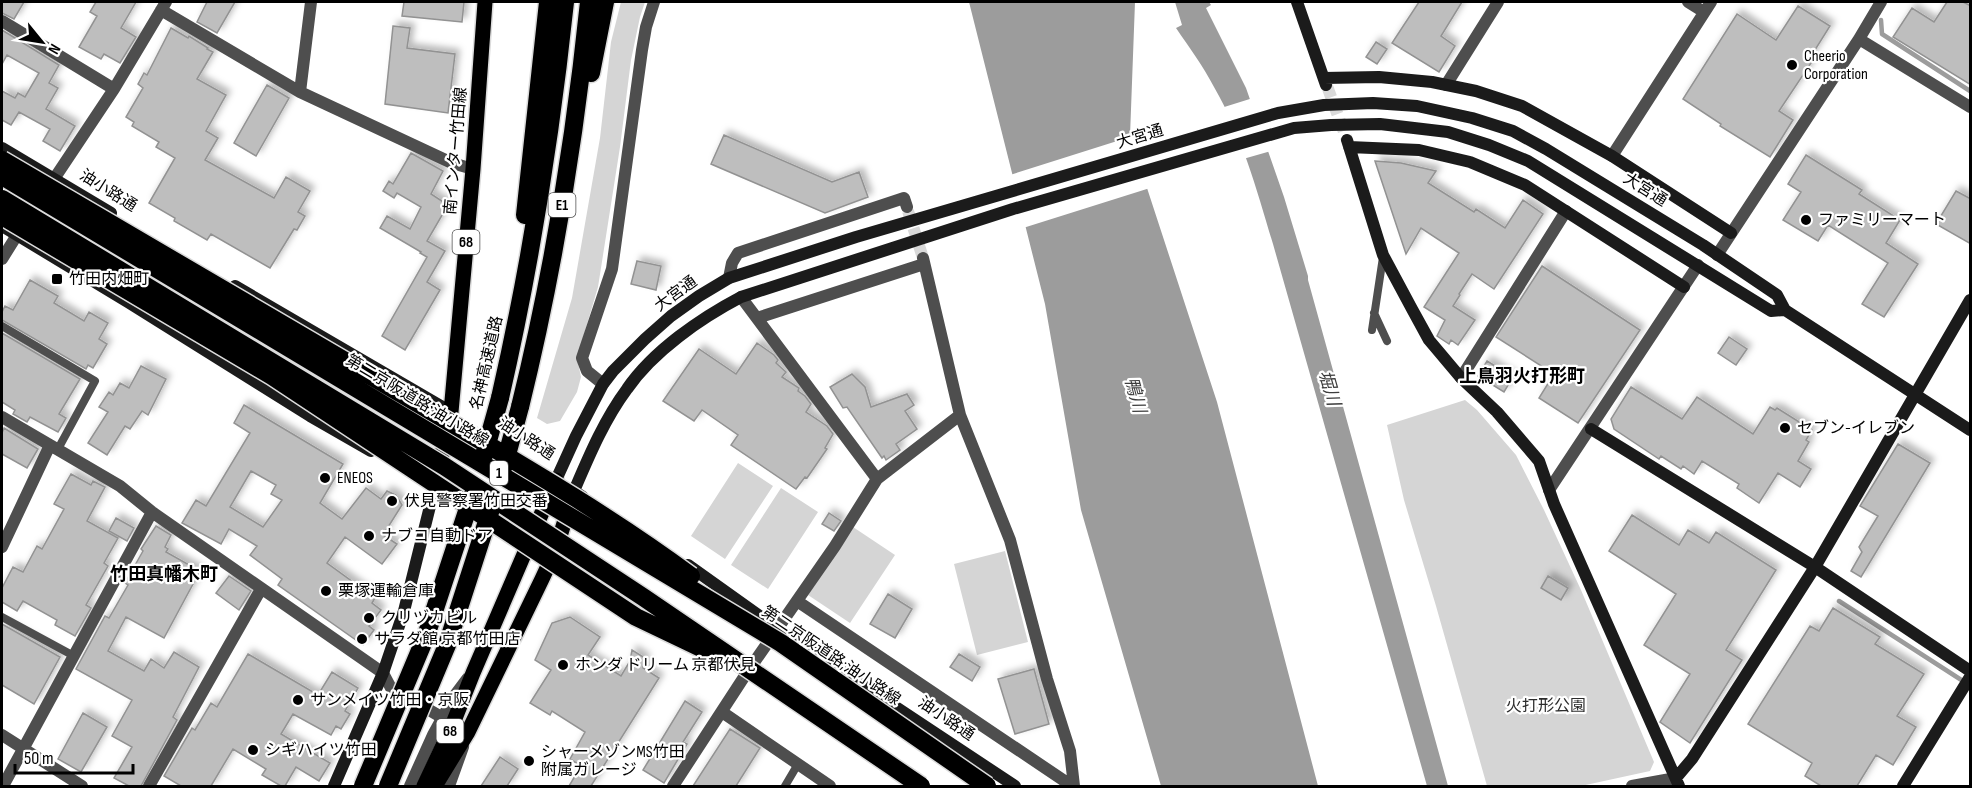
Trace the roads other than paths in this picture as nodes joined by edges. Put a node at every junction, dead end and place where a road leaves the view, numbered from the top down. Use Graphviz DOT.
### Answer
graph roads {
  1 [pos="311,2"];
  2 [pos="485,2"];
  3 [pos="548,2"];
  4 [pos="565,2"];
  5 [pos="589,2"];
  6 [pos="605,2"];
  7 [pos="654,2"];
  8 [pos="1297,2"];
  9 [pos="1498,2"];
  10 [pos="1688,2"];
  11 [pos="1881,2"];
  12 [pos="164,6"];
  13 [pos="1708,7"];
  14 [pos="2,21"];
  15 [pos="1859,39"];
  16 [pos="1446,85"];
  17 [pos="114,89"];
  18 [pos="300,92"];
  19 [pos="1971,107"];
  20 [pos="2,148"];
  21 [pos="1612,156"];
  22 [pos="2,160"];
  23 [pos="473,169"];
  24 [pos="2,176"];
  25 [pos="54,179"];
  26 [pos="2,199"];
  27 [pos="907,207"];
  28 [pos="1566,211"];
  29 [pos="2,216"];
  30 [pos="2,226"];
  31 [pos="1731,233"];
  32 [pos="17,236"];
  33 [pos="1383,255"];
  34 [pos="1718,255"];
  35 [pos="2,259"];
  36 [pos="1698,265"];
  37 [pos="550,273"];
  38 [pos="729,278"];
  39 [pos="1684,287"];
  40 [pos="741,297"];
  41 [pos="1971,300"];
  42 [pos="1785,310"];
  43 [pos="1374,313"];
  44 [pos="757,318"];
  45 [pos="2,326"];
  46 [pos="515,330"];
  47 [pos="1372,330"];
  48 [pos="1387,341"];
  49 [pos="1461,378"];
  50 [pos="603,384"];
  51 [pos="1915,396"];
  52 [pos="452,412"];
  53 [pos="960,415"];
  54 [pos="2,417"];
  55 [pos="1591,429"];
  56 [pos="1971,430"];
  57 [pos="54,447"];
  58 [pos="877,479"];
  59 [pos="556,480"];
  60 [pos="436,482"];
  61 [pos="1549,490"];
  62 [pos="574,491"];
  63 [pos="152,512"];
  64 [pos="533,533"];
  65 [pos="2,547"];
  66 [pos="556,549"];
  67 [pos="1815,567"];
  68 [pos="261,589"];
  69 [pos="797,601"];
  70 [pos="2,617"];
  71 [pos="779,636"];
  72 [pos="74,656"];
  73 [pos="1971,671"];
  74 [pos="383,673"];
  75 [pos="473,673"];
  76 [pos="752,675"];
  77 [pos="1971,676"];
  78 [pos="722,712"];
  79 [pos="442,718"];
  80 [pos="468,732"];
  81 [pos="2,735"];
  82 [pos="23,749"];
  83 [pos="798,764"];
  84 [pos="1677,782"];
  85 [pos="3,786"];
  86 [pos="82,786"];
  87 [pos="150,786"];
  88 [pos="334,786"];
  89 [pos="363,786"];
  90 [pos="388,786"];
  91 [pos="410,786"];
  92 [pos="424,786"];
  93 [pos="435,786"];
  94 [pos="449,786"];
  95 [pos="673,786"];
  96 [pos="784,786"];
  97 [pos="830,786"];
  98 [pos="906,786"];
  99 [pos="921,786"];
  100 [pos="987,786"];
  101 [pos="1015,786"];
  102 [pos="1073,786"];
  103 [pos="1632,786"];
  104 [pos="1903,786"];
  1 -- 18 [label="street"];
  2 -- 23 [label="main road, 南インター竹田線 / 68"];
  3 -- 46 [label="highway"];
  4 -- 46 [label="highway, 名神高速道路 / E1"];
  5 -- 37 [label="highway, E1"];
  6 -- 37 [label="highway"];
  7 -- 50 [label="street"];
  8 -- 16 [label="street"];
  9 -- 16 [label="street"];
  10 -- 13 [label="street"];
  11 -- 15 [label="street"];
  12 -- 17 [label="street"];
  12 -- 18 [label="street"];
  13 -- 21 [label="street"];
  14 -- 17 [label="street"];
  15 -- 19 [label="street"];
  15 -- 31 [label="street"];
  16 -- 21 [label="street"];
  17 -- 25 [label="street"];
  18 -- 23 [label="street"];
  20 -- 25 [label="street, 油小路通"];
  21 -- 31 [label="street"];
  22 -- 71 [label="highway, bridge"];
  23 -- 52 [label="main road, 南インター竹田線 / 68"];
  24 -- 71 [label="highway, 第二京阪道路;油小路線 / 1, bridge"];
  25 -- 32 [label="street"];
  25 -- 52 [label="street, 油小路通"];
  26 -- 76 [label="highway, 1, bridge"];
  27 -- 38 [label="street"];
  28 -- 33 [label="street"];
  28 -- 39 [label="street"];
  28 -- 49 [label="street"];
  29 -- 76 [label="highway, bridge"];
  30 -- 32 [label="street"];
  31 -- 34 [label="street"];
  32 -- 35 [label="street"];
  32 -- 60 [label="street"];
  33 -- 43 [label="lane"];
  33 -- 49 [label="street"];
  34 -- 38 [label="street, 大宮通"];
  34 -- 42 [label="street, 大宮通"];
  36 -- 39 [label="street"];
  36 -- 40 [label="street, 大宮通"];
  36 -- 42 [label="street, 大宮通"];
  37 -- 90 [label="highway, E1, bridge"];
  38 -- 50 [label="street, 大宮通"];
  39 -- 55 [label="street"];
  40 -- 44 [label="street"];
  40 -- 62 [label="street, 大宮通"];
  41 -- 51 [label="street"];
  42 -- 51 [label="street, 大宮通"];
  43 -- 47 [label="lane"];
  43 -- 48 [label="lane"];
  44 -- 53 [label="street"];
  44 -- 58 [label="street"];
  45 -- 57 [label="lane"];
  46 -- 89 [label="highway, 名神高速道路 / E1, bridge"];
  49 -- 61 [label="street"];
  50 -- 59 [label="street, 大宮通"];
  51 -- 56 [label="street, 大宮通"];
  51 -- 67 [label="street"];
  52 -- 59 [label="main road, 油小路通"];
  52 -- 60 [label="main road, 南インター竹田線 / 68"];
  53 -- 58 [label="street"];
  53 -- 102 [label="street"];
  54 -- 57 [label="street"];
  55 -- 61 [label="street"];
  55 -- 67 [label="street"];
  57 -- 63 [label="street"];
  57 -- 65 [label="street"];
  58 -- 69 [label="street"];
  59 -- 62 [label="main road, 油小路通"];
  59 -- 64 [label="main road, 68"];
  60 -- 64 [label="main road"];
  60 -- 74 [label="street"];
  61 -- 84 [label="street"];
  62 -- 66 [label="main road, 68"];
  62 -- 71 [label="street, 油小路通"];
  63 -- 68 [label="street"];
  63 -- 72 [label="street"];
  64 -- 66 [label="main road"];
  64 -- 75 [label="main road, 68"];
  66 -- 76 [label="street"];
  66 -- 80 [label="main road, 68"];
  67 -- 73 [label="street"];
  67 -- 84 [label="street"];
  68 -- 74 [label="street"];
  68 -- 87 [label="street"];
  69 -- 71 [label="street"];
  69 -- 102 [label="street"];
  70 -- 72 [label="lane"];
  71 -- 76 [label="street"];
  71 -- 100 [label="highway, 第二京阪道路;油小路線 / 1, bridge"];
  71 -- 101 [label="street, 油小路通"];
  72 -- 82 [label="street"];
  74 -- 79 [label="street"];
  74 -- 88 [label="street"];
  75 -- 79 [label="street"];
  75 -- 92 [label="main road, 68"];
  76 -- 78 [label="street"];
  76 -- 98 [label="street"];
  76 -- 99 [label="highway, 1, bridge"];
  77 -- 104 [label="street"];
  78 -- 83 [label="street"];
  78 -- 95 [label="street"];
  79 -- 91 [label="street"];
  80 -- 93 [label="main road, 68"];
  80 -- 94 [label="street"];
  81 -- 82 [label="street"];
  82 -- 85 [label="street"];
  82 -- 86 [label="street"];
  83 -- 96 [label="lane"];
  83 -- 97 [label="street"];
  84 -- 103 [label="street"];
}
